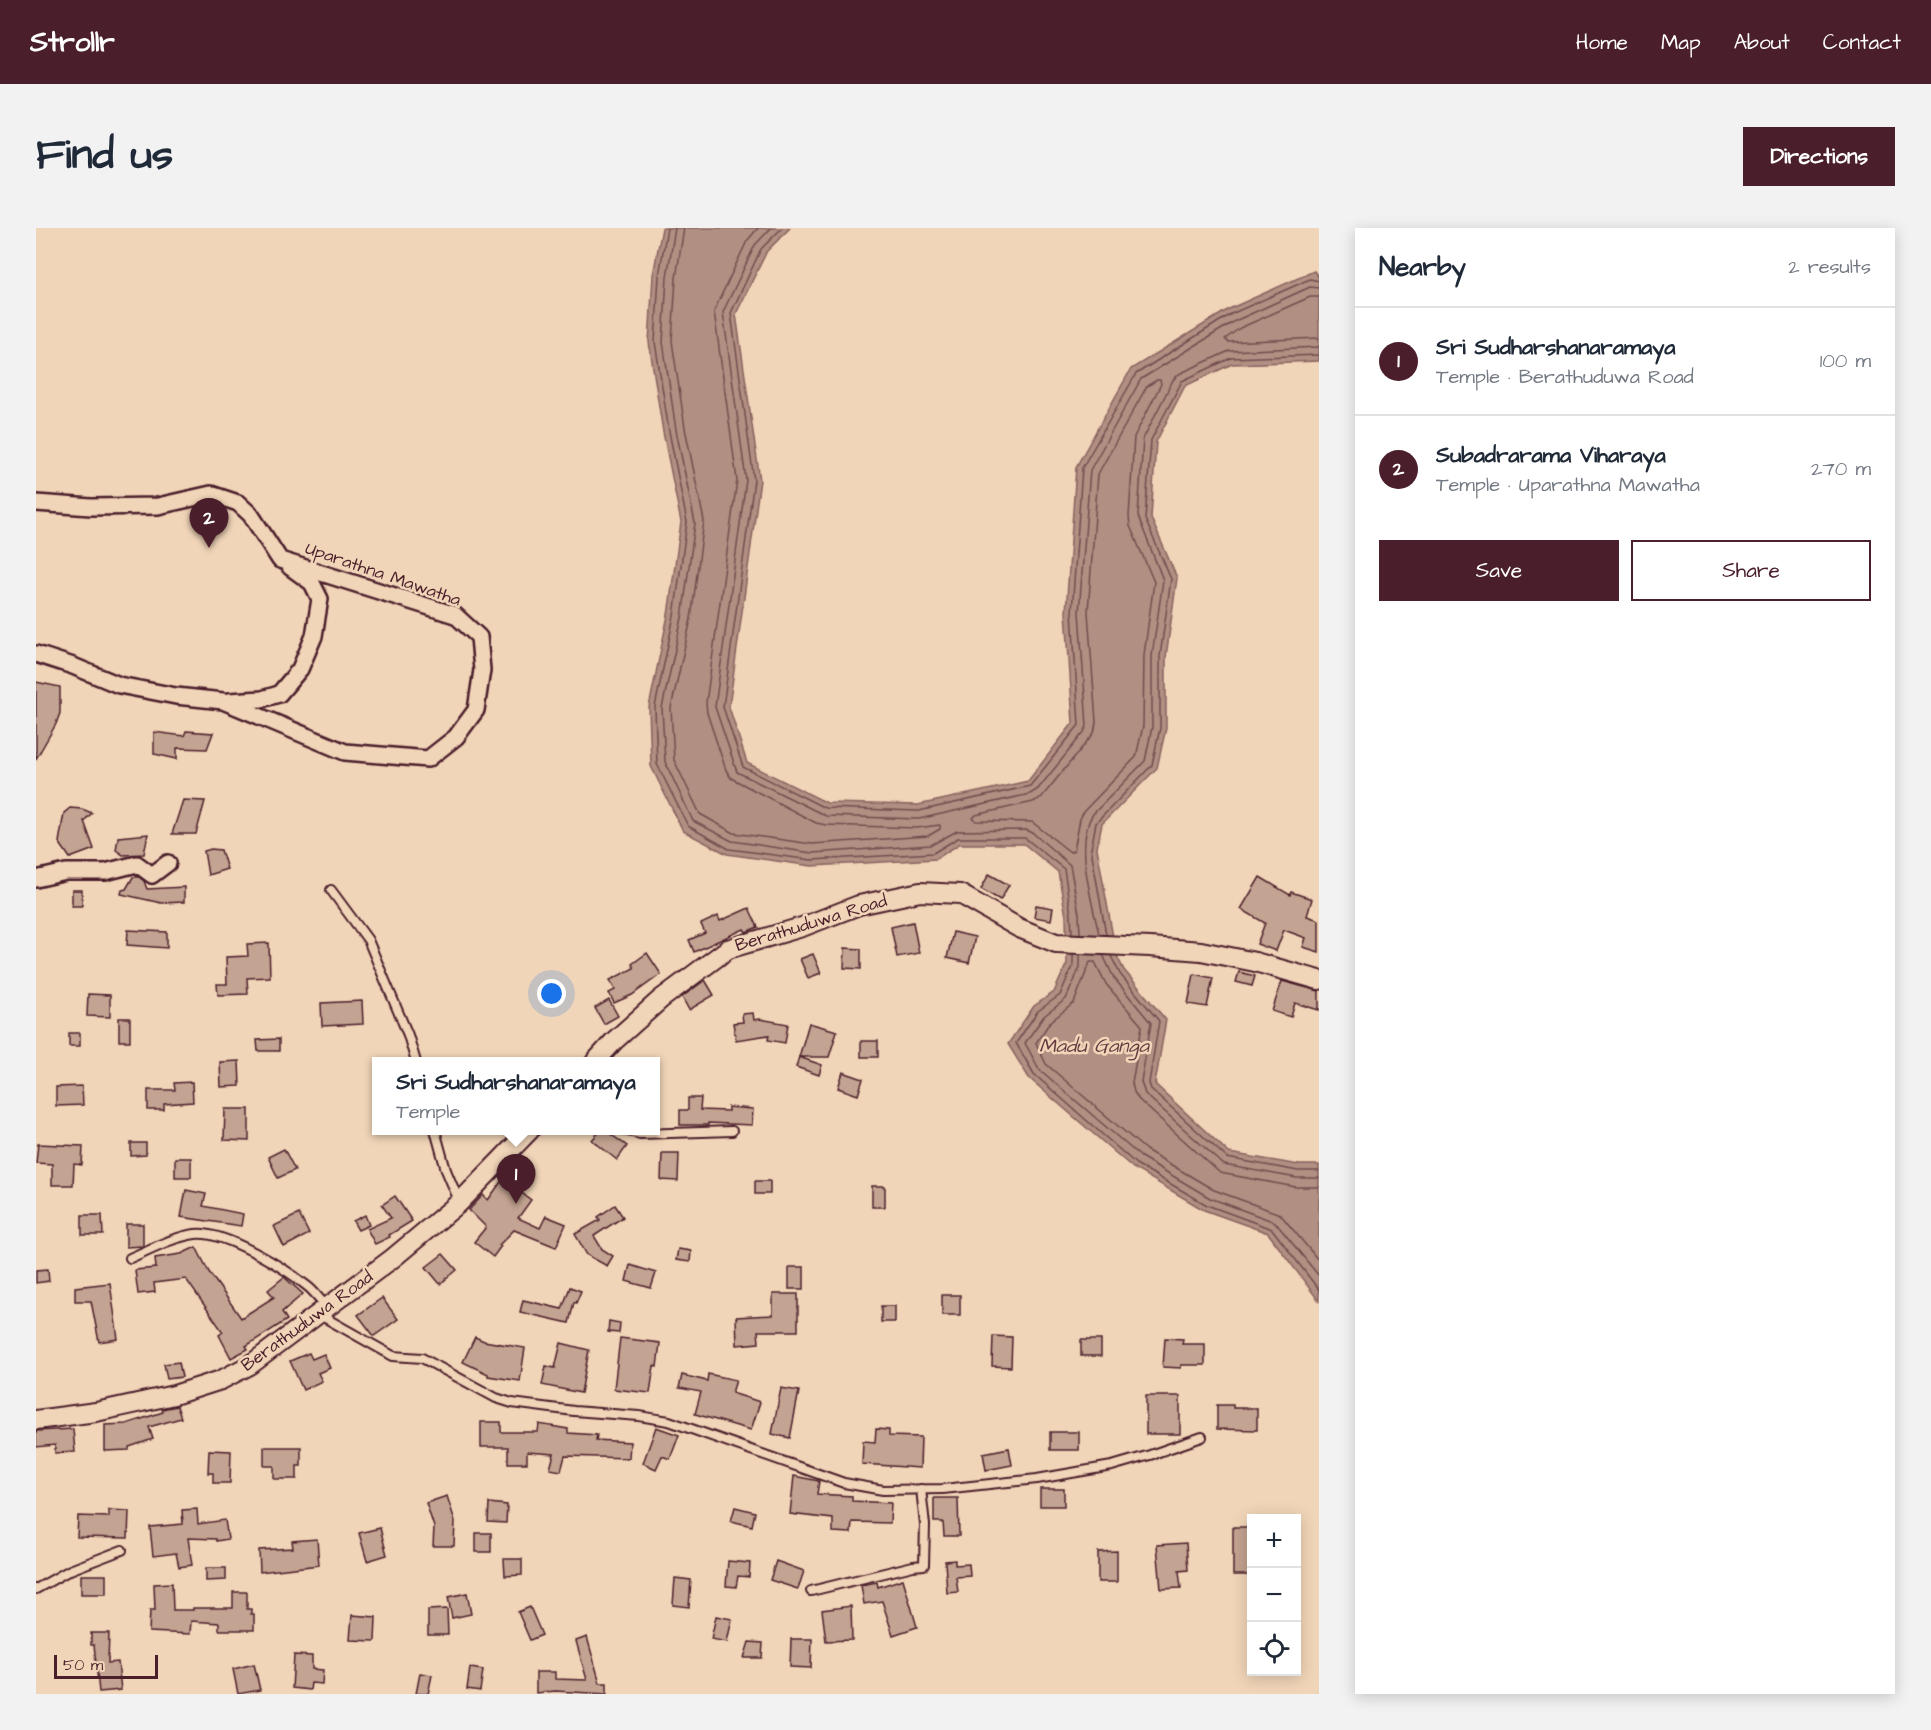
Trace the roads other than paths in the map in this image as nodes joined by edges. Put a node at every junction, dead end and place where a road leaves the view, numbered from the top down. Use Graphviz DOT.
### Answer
graph roads {
  1 [pos="36,503"];
  2 [pos="280,560"];
  3 [pos="36,654"];
  4 [pos="224,701"];
  5 [pos="168,863"];
  6 [pos="36,879"];
  7 [pos="331,890"];
  8 [pos="1319,980"];
  9 [pos="415,1057"];
  10 [pos="600,1057"];
  11 [pos="732,1131"];
  12 [pos="660,1133"];
  13 [pos="436,1135"];
  14 [pos="526,1135"];
  15 [pos="459,1203"];
  16 [pos="130,1258"];
  17 [pos="324,1311"];
  18 [pos="36,1420"];
  19 [pos="1202,1437"];
  20 [pos="921,1489"];
  21 [pos="122,1550"];
  22 [pos="36,1588"];
  23 [pos="811,1591"];
  1 -- 2 [label="street, Uparathna Mawatha"];
  2 -- 4 [label="street"];
  2 -- 4 [label="street, Uparathna Mawatha"];
  3 -- 4 [label="street, Uparathna Mawatha"];
  5 -- 6 [label="street"];
  7 -- 9 [label="lane"];
  8 -- 10 [label="street, Berathuduwa Road"];
  11 -- 12 [label="lane"];
  13 -- 15 [label="lane"];
  14 -- 15 [label="street, Berathuduwa Road"];
  15 -- 17 [label="street, Berathuduwa Road"];
  16 -- 17 [label="lane"];
  17 -- 18 [label="street, Berathuduwa Road"];
  17 -- 20 [label="lane"];
  19 -- 20 [label="lane"];
  20 -- 23 [label="lane"];
  21 -- 22 [label="lane"];
}
